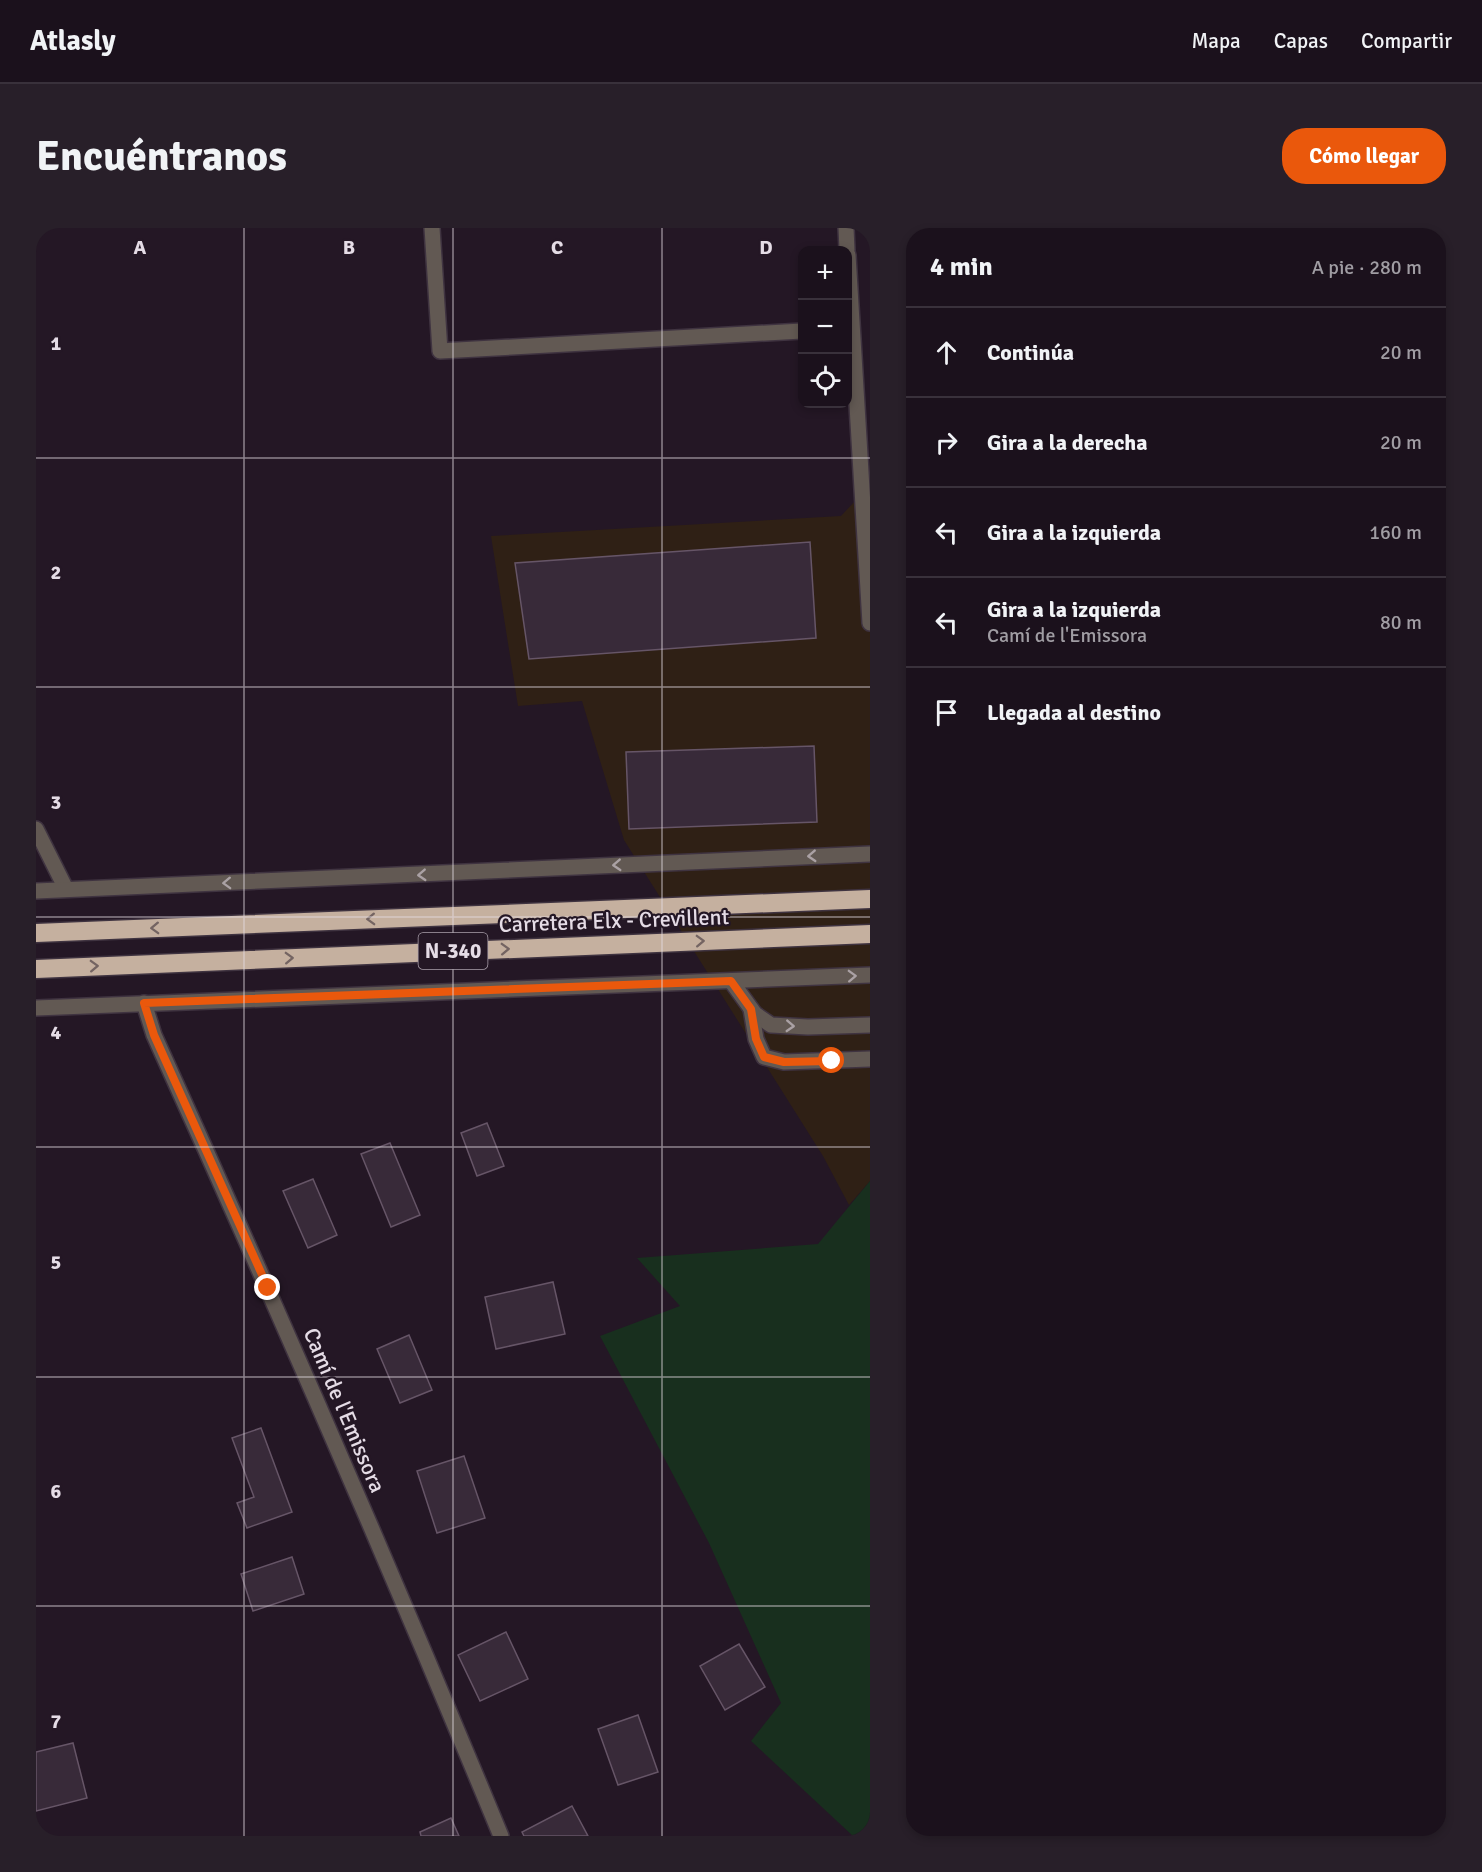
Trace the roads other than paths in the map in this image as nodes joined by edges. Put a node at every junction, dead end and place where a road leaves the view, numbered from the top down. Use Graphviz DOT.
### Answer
graph roads {
  1 [pos="432,228"];
  2 [pos="846,228"];
  3 [pos="847,246"];
  4 [pos="798,331"];
  5 [pos="852,354"];
  6 [pos="870,623"];
  7 [pos="36,829"];
  8 [pos="870,854"];
  9 [pos="66,889"];
  10 [pos="36,891"];
  11 [pos="870,899"];
  12 [pos="36,933"];
  13 [pos="870,934"];
  14 [pos="36,969"];
  15 [pos="870,975"];
  16 [pos="731,981"];
  17 [pos="144,1003"];
  18 [pos="36,1008"];
  19 [pos="751,1009"];
  20 [pos="870,1025"];
  21 [pos="870,1059"];
  22 [pos="501,1836"];
  1 -- 4 [label="street"];
  2 -- 3 [label="street"];
  5 -- 6 [label="street"];
  7 -- 9 [label="street"];
  8 -- 9 [label="street, one-way"];
  9 -- 10 [label="street"];
  11 -- 12 [label="highway, Carretera Elx - Crevillent / N-340, one-way"];
  14 -- 13 [label="highway, Carretera Elx - Crevillent / N-340, one-way"];
  16 -- 15 [label="street, one-way"];
  16 -- 17 [label="street"];
  16 -- 19 [label="street"];
  17 -- 18 [label="street"];
  17 -- 22 [label="street, Camí de l'Emissora"];
  19 -- 20 [label="street, one-way"];
  19 -- 21 [label="street"];
}
